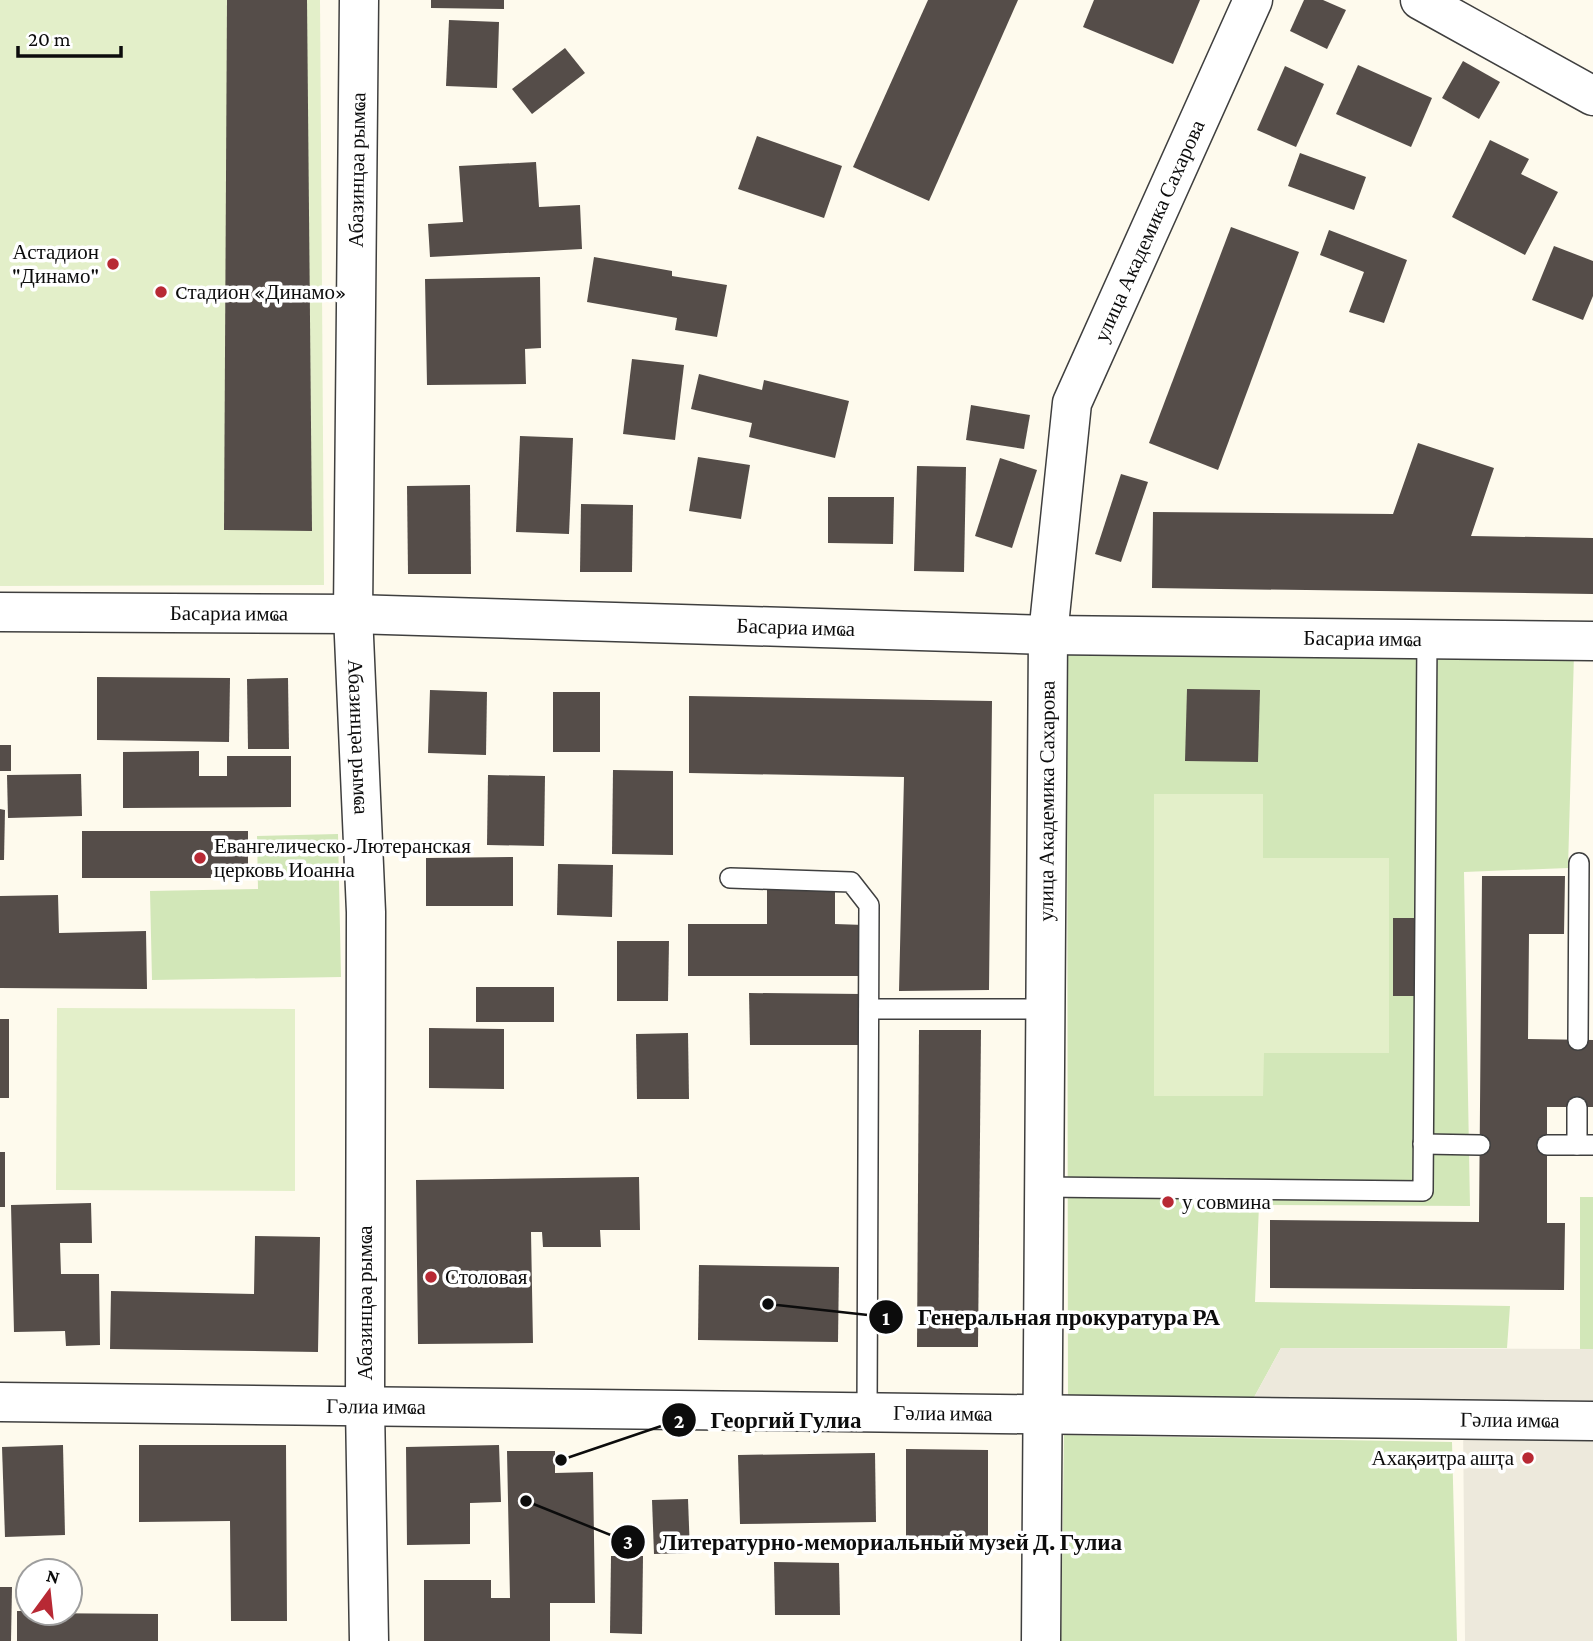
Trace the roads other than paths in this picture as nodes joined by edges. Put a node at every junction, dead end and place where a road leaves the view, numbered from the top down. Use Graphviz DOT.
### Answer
graph roads {
  1 [pos="359,0"];
  2 [pos="1253,0"];
  3 [pos="1420,0"];
  4 [pos="1593,96"];
  5 [pos="0,612"];
  6 [pos="353,614"];
  7 [pos="1048,635"];
  8 [pos="1427,638"];
  9 [pos="1593,642"];
  10 [pos="1579,863"];
  11 [pos="730,878"];
  12 [pos="869,1009"];
  13 [pos="1045,1009"];
  14 [pos="1578,1040"];
  15 [pos="1577,1107"];
  16 [pos="1423,1144"];
  17 [pos="1479,1145"];
  18 [pos="1547,1145"];
  19 [pos="1585,1145"];
  20 [pos="1044,1187"];
  21 [pos="0,1402"];
  22 [pos="365,1405"];
  23 [pos="867,1412"];
  24 [pos="1042,1414"];
  25 [pos="1593,1421"];
  26 [pos="369,1641"];
  27 [pos="1041,1641"];
  1 -- 6 [label="street, Абазинцәа рымҩа"];
  2 -- 7 [label="street, улица Академика Сахарова"];
  3 -- 4 [label="street"];
  5 -- 6 [label="street, Басариа имҩа"];
  6 -- 7 [label="street, Басариа имҩа"];
  6 -- 22 [label="street, Абазинцәа рымҩа"];
  7 -- 8 [label="street, Басариа имҩа"];
  7 -- 13 [label="street, улица Академика Сахарова"];
  8 -- 9 [label="street, Басариа имҩа"];
  8 -- 16 [label="lane"];
  10 -- 14 [label="lane"];
  11 -- 12 [label="lane"];
  12 -- 13 [label="lane"];
  12 -- 23 [label="lane"];
  13 -- 20 [label="street, улица Академика Сахарова"];
  15 -- 19 [label="lane"];
  16 -- 17 [label="lane"];
  16 -- 20 [label="lane"];
  18 -- 19 [label="lane"];
  20 -- 24 [label="street, улица Академика Сахарова"];
  21 -- 22 [label="street, Гәлиа имҩа"];
  22 -- 23 [label="street, Гәлиа имҩа"];
  22 -- 26 [label="street, Абазинцәа рымҩа"];
  23 -- 24 [label="street, Гәлиа имҩа"];
  24 -- 25 [label="street, Гәлиа имҩа"];
  24 -- 27 [label="street, улица Академика Сахарова"];
}
